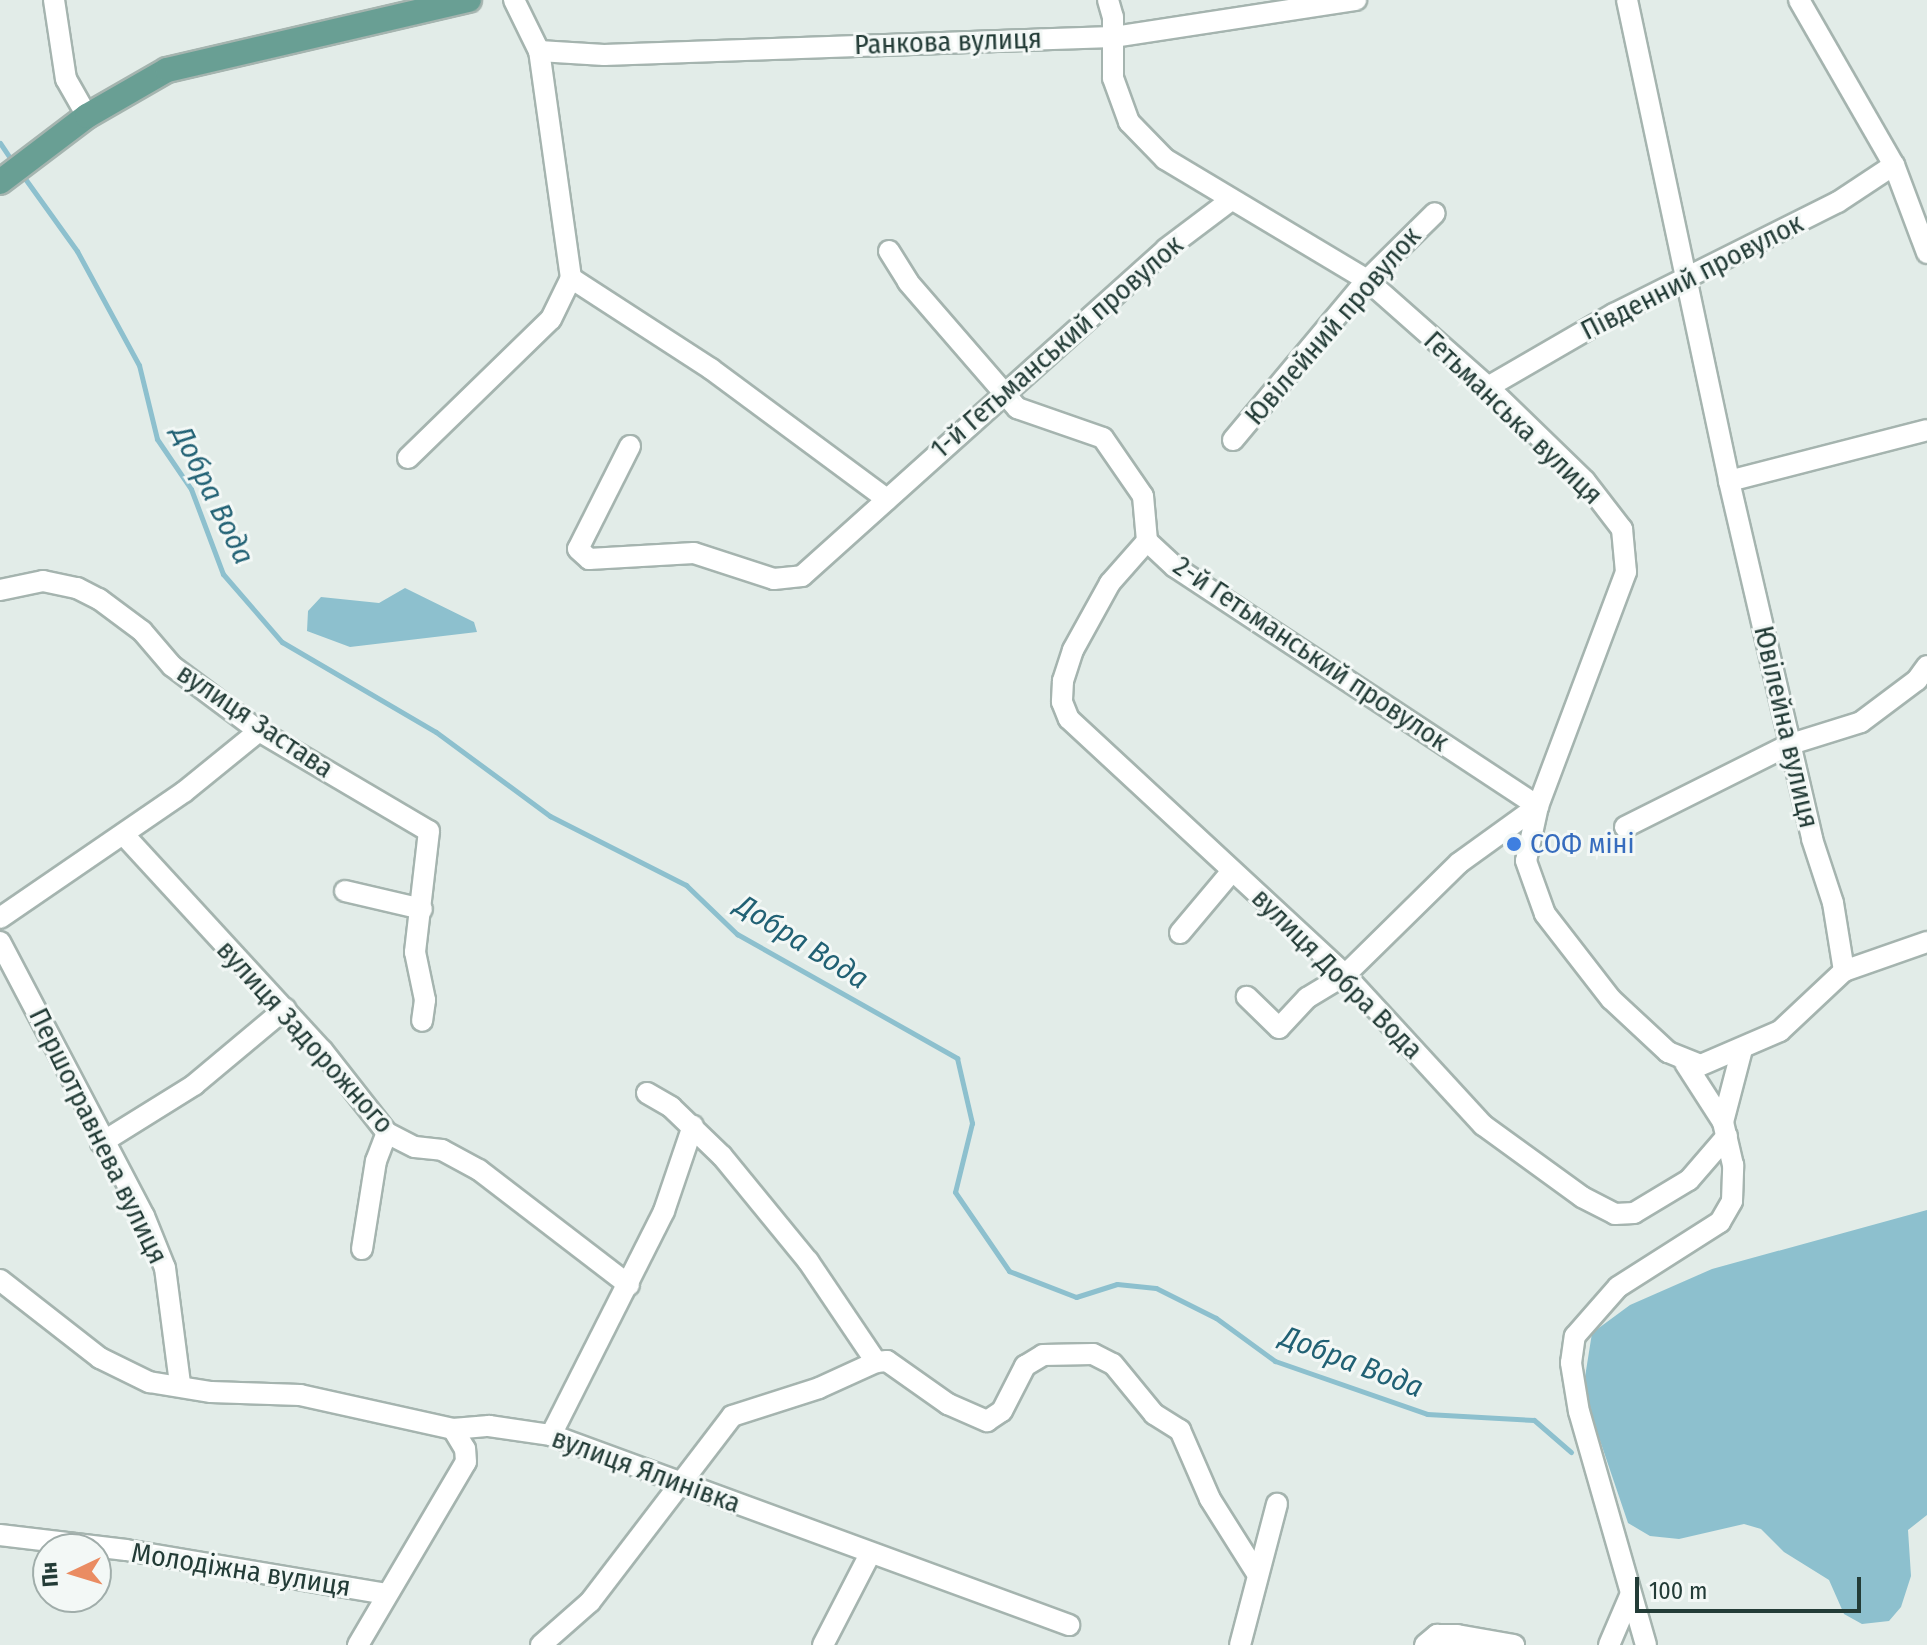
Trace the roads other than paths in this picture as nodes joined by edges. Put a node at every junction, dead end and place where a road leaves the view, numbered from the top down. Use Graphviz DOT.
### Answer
graph roads {
  1 [pos="54,0"];
  2 [pos="469,0"];
  3 [pos="514,0"];
  4 [pos="1108,0"];
  5 [pos="1356,0"];
  6 [pos="1627,0"];
  7 [pos="1799,0"];
  8 [pos="1113,37"];
  9 [pos="539,51"];
  10 [pos="87,116"];
  11 [pos="1894,165"];
  12 [pos="0,182"];
  13 [pos="1231,200"];
  14 [pos="1435,213"];
  15 [pos="889,251"];
  16 [pos="1927,253"];
  17 [pos="571,278"];
  18 [pos="1684,278"];
  19 [pos="1367,280"];
  20 [pos="1488,387"];
  21 [pos="1004,392"];
  22 [pos="1927,430"];
  23 [pos="1233,440"];
  24 [pos="630,446"];
  25 [pos="408,458"];
  26 [pos="1729,481"];
  27 [pos="887,499"];
  28 [pos="1147,541"];
  29 [pos="0,590"];
  30 [pos="1927,666"];
  31 [pos="259,731"];
  32 [pos="1791,744"];
  33 [pos="1538,806"];
  34 [pos="1625,827"];
  35 [pos="124,835"];
  36 [pos="1232,871"];
  37 [pos="345,891"];
  38 [pos="422,909"];
  39 [pos="0,918"];
  40 [pos="1180,933"];
  41 [pos="0,942"];
  42 [pos="1927,942"];
  43 [pos="1844,971"];
  44 [pos="1345,975"];
  45 [pos="1247,997"];
  46 [pos="285,1009"];
  47 [pos="422,1021"];
  48 [pos="1742,1049"];
  49 [pos="1685,1063"];
  50 [pos="647,1093"];
  51 [pos="693,1126"];
  52 [pos="1725,1129"];
  53 [pos="387,1133"];
  54 [pos="101,1143"];
  55 [pos="362,1249"];
  56 [pos="0,1280"];
  57 [pos="629,1285"];
  58 [pos="876,1362"];
  59 [pos="180,1384"];
  60 [pos="453,1429"];
  61 [pos="551,1435"];
  62 [pos="682,1483"];
  63 [pos="1277,1504"];
  64 [pos="0,1535"];
  65 [pos="870,1554"];
  66 [pos="1256,1572"];
  67 [pos="387,1594"];
  68 [pos="1630,1596"];
  69 [pos="1069,1625"];
  70 [pos="1426,1642"];
  71 [pos="358,1645"];
  72 [pos="541,1645"];
  73 [pos="823,1645"];
  74 [pos="1240,1645"];
  75 [pos="1514,1645"];
  76 [pos="1609,1645"];
  77 [pos="1646,1645"];
  1 -- 10 [label="street"];
  2 -- 10 [label="main road"];
  3 -- 9 [label="street"];
  4 -- 8 [label="street, Гетьманська вулиця"];
  5 -- 8 [label="street, Ранкова вулиця"];
  6 -- 18 [label="street, Ювілейна вулиця"];
  7 -- 11 [label="street"];
  8 -- 9 [label="street, Ранкова вулиця"];
  8 -- 13 [label="street, Гетьманська вулиця"];
  9 -- 17 [label="street"];
  10 -- 12 [label="main road"];
  11 -- 16 [label="street"];
  11 -- 18 [label="street, Південний провулок"];
  13 -- 19 [label="street, Гетьманська вулиця"];
  13 -- 21 [label="street, 1-й Гетьманський провулок"];
  14 -- 19 [label="street, Ювілейний провулок"];
  15 -- 21 [label="street, 2-й Гетьманський провулок"];
  17 -- 25 [label="street"];
  17 -- 27 [label="street"];
  18 -- 20 [label="street, Південний провулок"];
  18 -- 26 [label="street, Ювілейна вулиця"];
  19 -- 20 [label="street, Гетьманська вулиця"];
  19 -- 23 [label="street, Ювілейний провулок"];
  20 -- 33 [label="street, Гетьманська вулиця"];
  21 -- 27 [label="street, 1-й Гетьманський провулок"];
  21 -- 28 [label="street, 2-й Гетьманський провулок"];
  22 -- 26 [label="street"];
  24 -- 27 [label="street, 1-й Гетьманський провулок"];
  26 -- 32 [label="street, Ювілейна вулиця"];
  28 -- 33 [label="street, 2-й Гетьманський провулок"];
  28 -- 36 [label="street, вулиця Добра Вода"];
  29 -- 31 [label="street, вулиця Застава"];
  30 -- 32 [label="street"];
  31 -- 35 [label="street"];
  31 -- 38 [label="street, вулиця Застава"];
  32 -- 34 [label="street"];
  32 -- 43 [label="street, Ювілейна вулиця"];
  33 -- 44 [label="street"];
  33 -- 49 [label="street, Гетьманська вулиця"];
  35 -- 39 [label="street"];
  35 -- 46 [label="street, вулиця Задорожного"];
  36 -- 40 [label="street"];
  36 -- 44 [label="street, вулиця Добра Вода"];
  37 -- 38 [label="street"];
  38 -- 47 [label="street"];
  41 -- 54 [label="street, Першотравнева вулиця"];
  42 -- 43 [label="street"];
  43 -- 48 [label="street"];
  44 -- 45 [label="street"];
  44 -- 52 [label="street, вулиця Добра Вода"];
  46 -- 53 [label="street, вулиця Задорожного"];
  46 -- 54 [label="street"];
  48 -- 49 [label="street"];
  48 -- 52 [label="street"];
  49 -- 52 [label="street"];
  50 -- 51 [label="street"];
  51 -- 57 [label="street"];
  51 -- 58 [label="street"];
  52 -- 68 [label="street"];
  53 -- 55 [label="street"];
  53 -- 57 [label="street, вулиця Задорожного"];
  54 -- 59 [label="street, Першотравнева вулиця"];
  56 -- 59 [label="street, вулиця Ялинівка"];
  57 -- 61 [label="street"];
  58 -- 62 [label="street"];
  58 -- 66 [label="street"];
  59 -- 60 [label="street, вулиця Ялинівка"];
  60 -- 61 [label="street, вулиця Ялинівка"];
  60 -- 67 [label="street"];
  61 -- 62 [label="street, вулиця Ялинівка"];
  62 -- 65 [label="street, вулиця Ялинівка"];
  62 -- 72 [label="street"];
  63 -- 66 [label="street"];
  64 -- 67 [label="street, Молодіжна вулиця"];
  65 -- 69 [label="street, вулиця Ялинівка"];
  65 -- 73 [label="street"];
  66 -- 74 [label="street"];
  67 -- 71 [label="street"];
  68 -- 76 [label="street"];
  68 -- 77 [label="street"];
  70 -- 75 [label="street"];
}
